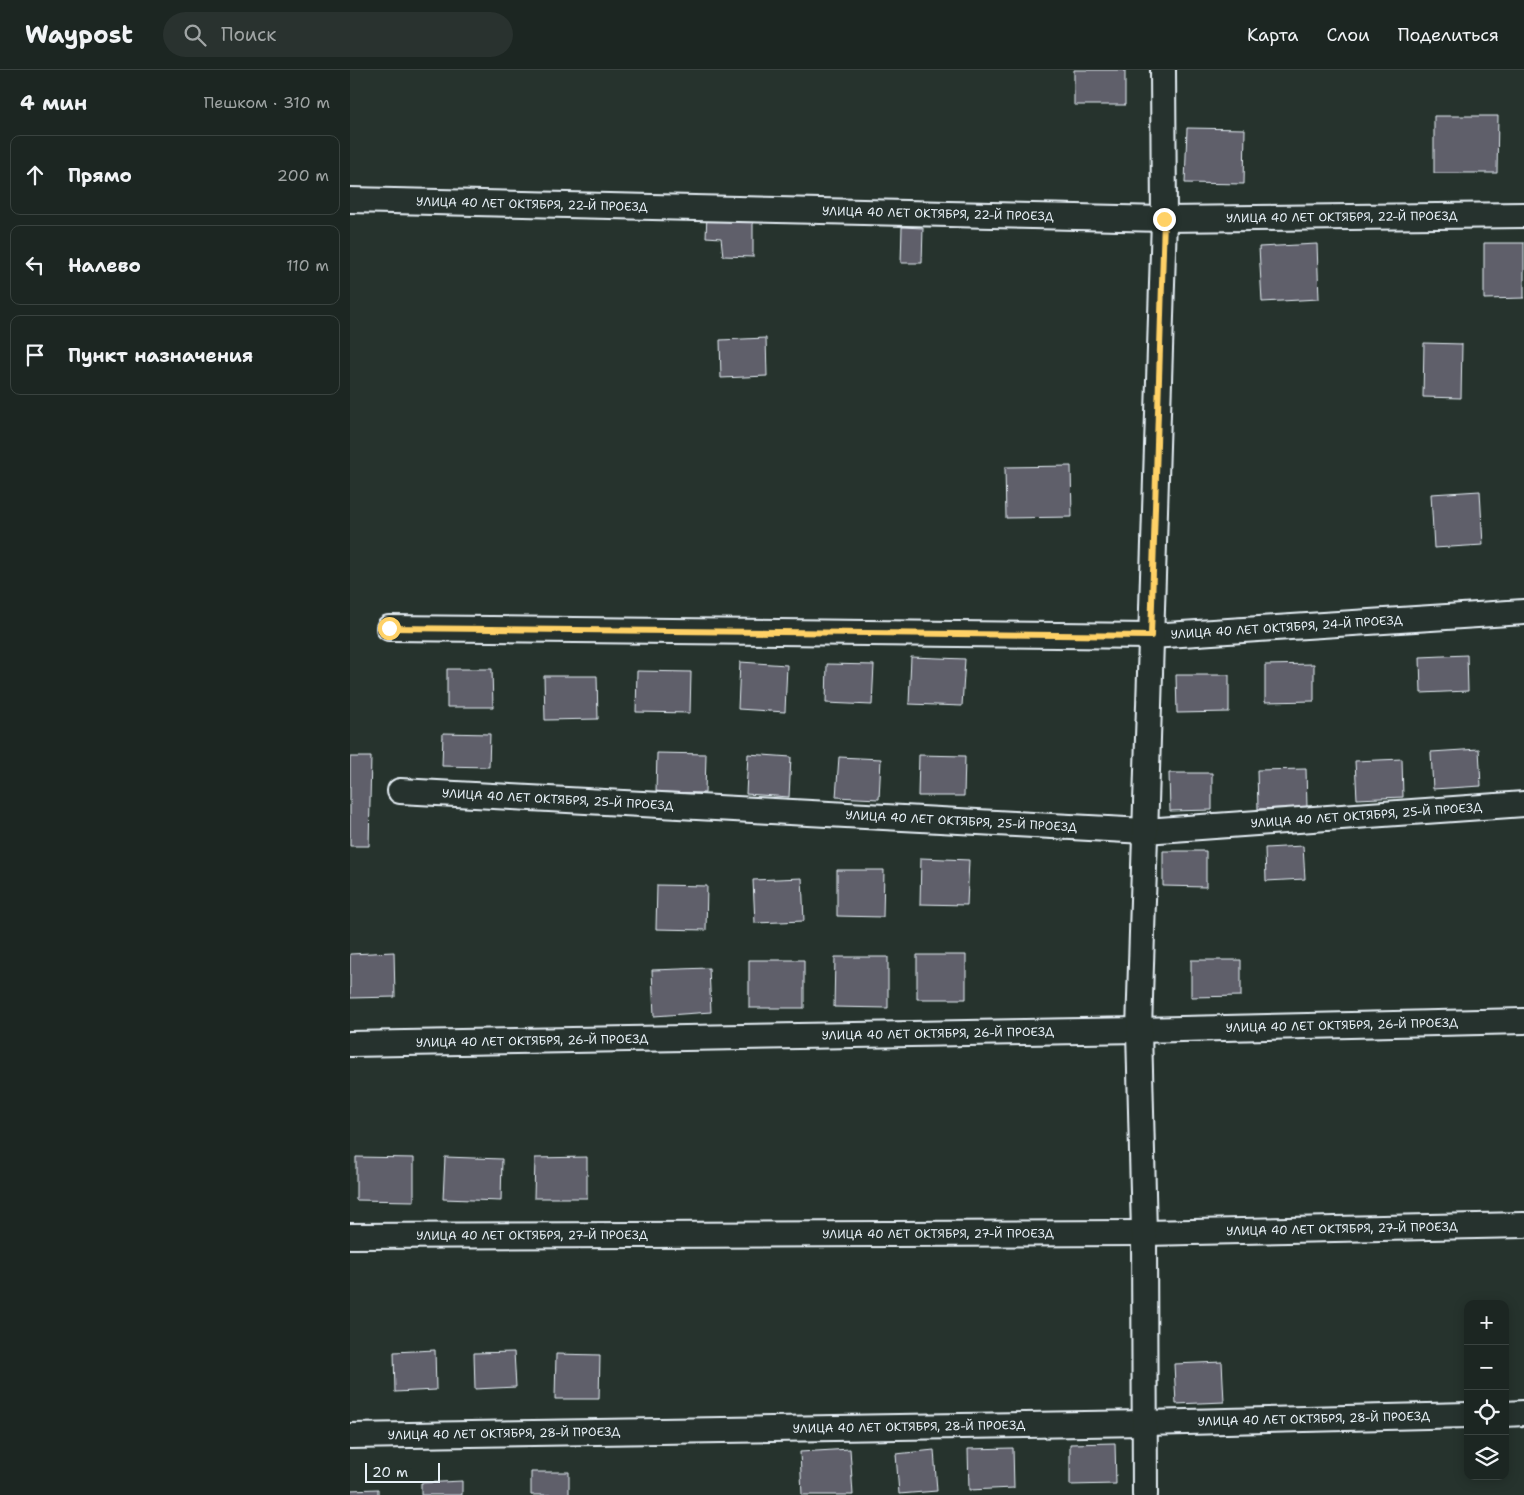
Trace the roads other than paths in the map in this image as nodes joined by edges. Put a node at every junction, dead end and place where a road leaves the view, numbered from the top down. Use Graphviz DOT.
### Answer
graph roads {
  1 [pos="1164,70"];
  2 [pos="350,200"];
  3 [pos="1524,215"];
  4 [pos="1164,219"];
  5 [pos="1524,612"];
  6 [pos="389,628"];
  7 [pos="1151,636"];
  8 [pos="400,791"];
  9 [pos="1524,804"];
  10 [pos="1145,831"];
  11 [pos="1524,1021"];
  12 [pos="1139,1030"];
  13 [pos="350,1044"];
  14 [pos="1524,1225"];
  15 [pos="1144,1233"];
  16 [pos="350,1236"];
  17 [pos="1524,1413"];
  18 [pos="1509,1414"];
  19 [pos="1464,1415"];
  20 [pos="1145,1423"];
  21 [pos="350,1436"];
  22 [pos="1145,1495"];
  1 -- 4 [label="street"];
  2 -- 4 [label="street, УЛИЦА 40 ЛЕТ ОКТЯБРЯ, 22-Й ПРОЕЗД"];
  3 -- 4 [label="street, УЛИЦА 40 ЛЕТ ОКТЯБРЯ, 22-Й ПРОЕЗД"];
  4 -- 7 [label="street"];
  5 -- 7 [label="street, УЛИЦА 40 ЛЕТ ОКТЯБРЯ, 24-Й ПРОЕЗД"];
  6 -- 7 [label="street, УЛИЦА 40 ЛЕТ ОКТЯБРЯ, 24-Й ПРОЕЗД"];
  7 -- 10 [label="street"];
  8 -- 10 [label="street, УЛИЦА 40 ЛЕТ ОКТЯБРЯ, 25-Й ПРОЕЗД"];
  9 -- 10 [label="street, УЛИЦА 40 ЛЕТ ОКТЯБРЯ, 25-Й ПРОЕЗД"];
  10 -- 12 [label="street"];
  11 -- 12 [label="street, УЛИЦА 40 ЛЕТ ОКТЯБРЯ, 26-Й ПРОЕЗД"];
  12 -- 13 [label="street, УЛИЦА 40 ЛЕТ ОКТЯБРЯ, 26-Й ПРОЕЗД"];
  12 -- 15 [label="street"];
  14 -- 15 [label="street, УЛИЦА 40 ЛЕТ ОКТЯБРЯ, 27-Й ПРОЕЗД"];
  15 -- 16 [label="street, УЛИЦА 40 ЛЕТ ОКТЯБРЯ, 27-Й ПРОЕЗД"];
  15 -- 20 [label="street"];
  17 -- 18 [label="street"];
  19 -- 20 [label="street, УЛИЦА 40 ЛЕТ ОКТЯБРЯ, 28-Й ПРОЕЗД"];
  20 -- 21 [label="street, УЛИЦА 40 ЛЕТ ОКТЯБРЯ, 28-Й ПРОЕЗД"];
  20 -- 22 [label="street"];
}
